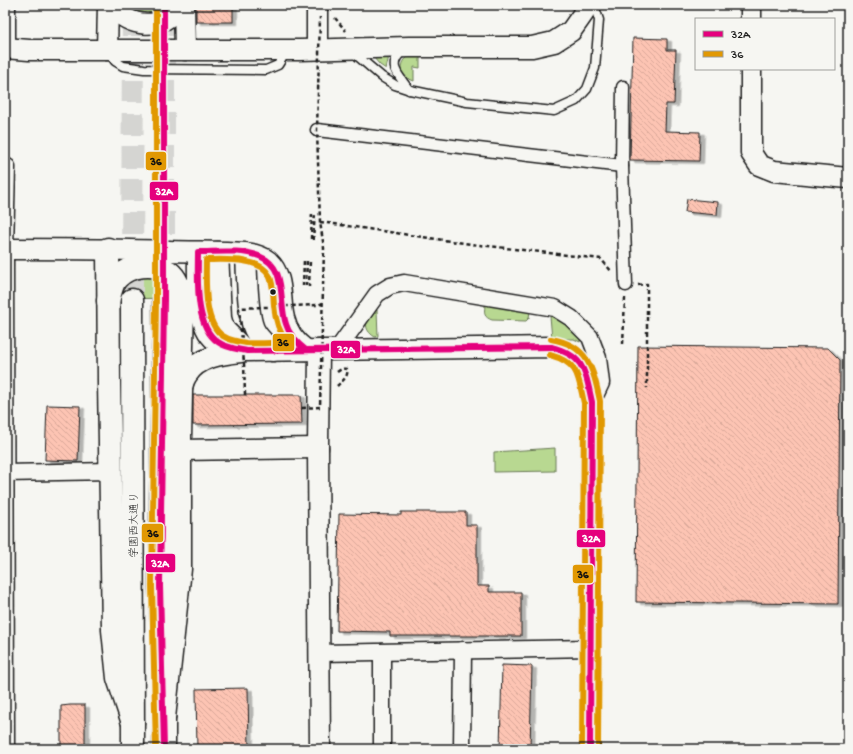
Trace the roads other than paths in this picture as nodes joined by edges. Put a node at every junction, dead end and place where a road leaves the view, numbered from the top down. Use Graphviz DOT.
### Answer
graph roads {
  1 [pos="7,5"];
  2 [pos="108,5"];
  3 [pos="112,5"];
  4 [pos="178,5"];
  5 [pos="184,5"];
  6 [pos="585,5"];
  7 [pos="594,5"];
  8 [pos="751,5"];
  9 [pos="318,11"];
  10 [pos="751,18"];
  11 [pos="409,47"];
  12 [pos="6,48"];
  13 [pos="316,48"];
  14 [pos="348,49"];
  15 [pos="108,50"];
  16 [pos="185,50"];
  17 [pos="287,50"];
  18 [pos="751,70"];
  19 [pos="623,87"];
  20 [pos="410,90"];
  21 [pos="317,130"];
  22 [pos="5,166"];
  23 [pos="622,166"];
  24 [pos="848,178"];
  25 [pos="5,249"];
  26 [pos="108,249"];
  27 [pos="198,252"];
  28 [pos="218,252"];
  29 [pos="246,254"];
  30 [pos="626,285"];
  31 [pos="132,300"];
  32 [pos="164,300"];
  33 [pos="108,301"];
  34 [pos="320,350"];
  35 [pos="247,351"];
  36 [pos="273,351"];
  37 [pos="182,387"];
  38 [pos="592,402"];
  39 [pos="318,448"];
  40 [pos="180,450"];
  41 [pos="111,471"];
  42 [pos="6,473"];
  43 [pos="591,648"];
  44 [pos="463,650"];
  45 [pos="320,652"];
  46 [pos="382,652"];
  47 [pos="164,718"];
  48 [pos="133,723"];
  49 [pos="6,749"];
  50 [pos="133,749"];
  51 [pos="164,749"];
  52 [pos="320,749"];
  53 [pos="382,749"];
  54 [pos="462,749"];
  55 [pos="590,749"];
  1 -- 12 [label="street"];
  2 -- 15 [label="street"];
  3 -- 4 [label="street"];
  5 -- 16 [label="street"];
  6 -- 11 [label="street"];
  7 -- 20 [label="lane"];
  8 -- 10 [label="street"];
  9 -- 13 [label="street"];
  11 -- 14 [label="street"];
  11 -- 20 [label="lane"];
  12 -- 15 [label="street"];
  13 -- 14 [label="street"];
  13 -- 17 [label="street"];
  14 -- 20 [label="lane"];
  15 -- 16 [label="street"];
  15 -- 17 [label="lane"];
  16 -- 17 [label="street"];
  18 -- 24 [label="street"];
  19 -- 23 [label="street"];
  21 -- 23 [label="street"];
  22 -- 25 [label="street"];
  23 -- 30 [label="street"];
  25 -- 26 [label="street"];
  25 -- 42 [label="street"];
  26 -- 27 [label="street"];
  26 -- 33 [label="main road"];
  27 -- 28 [label="street"];
  27 -- 35 [label="street"];
  28 -- 29 [label="street"];
  28 -- 35 [label="street"];
  29 -- 34 [label="street"];
  29 -- 36 [label="street"];
  31 -- 48 [label="main road, 学園西大通り"];
  32 -- 47 [label="main road"];
  33 -- 37 [label="main road"];
  33 -- 41 [label="main road"];
  34 -- 36 [label="street"];
  34 -- 38 [label="street"];
  34 -- 38 [label="street"];
  34 -- 39 [label="street"];
  35 -- 36 [label="street"];
  35 -- 37 [label="street"];
  37 -- 40 [label="main road"];
  38 -- 43 [label="street"];
  39 -- 40 [label="street"];
  39 -- 45 [label="street"];
  40 -- 47 [label="main road"];
  41 -- 42 [label="street"];
  41 -- 48 [label="main road"];
  42 -- 49 [label="street"];
  43 -- 44 [label="street"];
  43 -- 55 [label="street"];
  44 -- 46 [label="street"];
  44 -- 54 [label="street"];
  45 -- 46 [label="street"];
  45 -- 52 [label="street"];
  46 -- 53 [label="street"];
  47 -- 51 [label="main road"];
  48 -- 50 [label="main road, 学園西大通り"];
}
